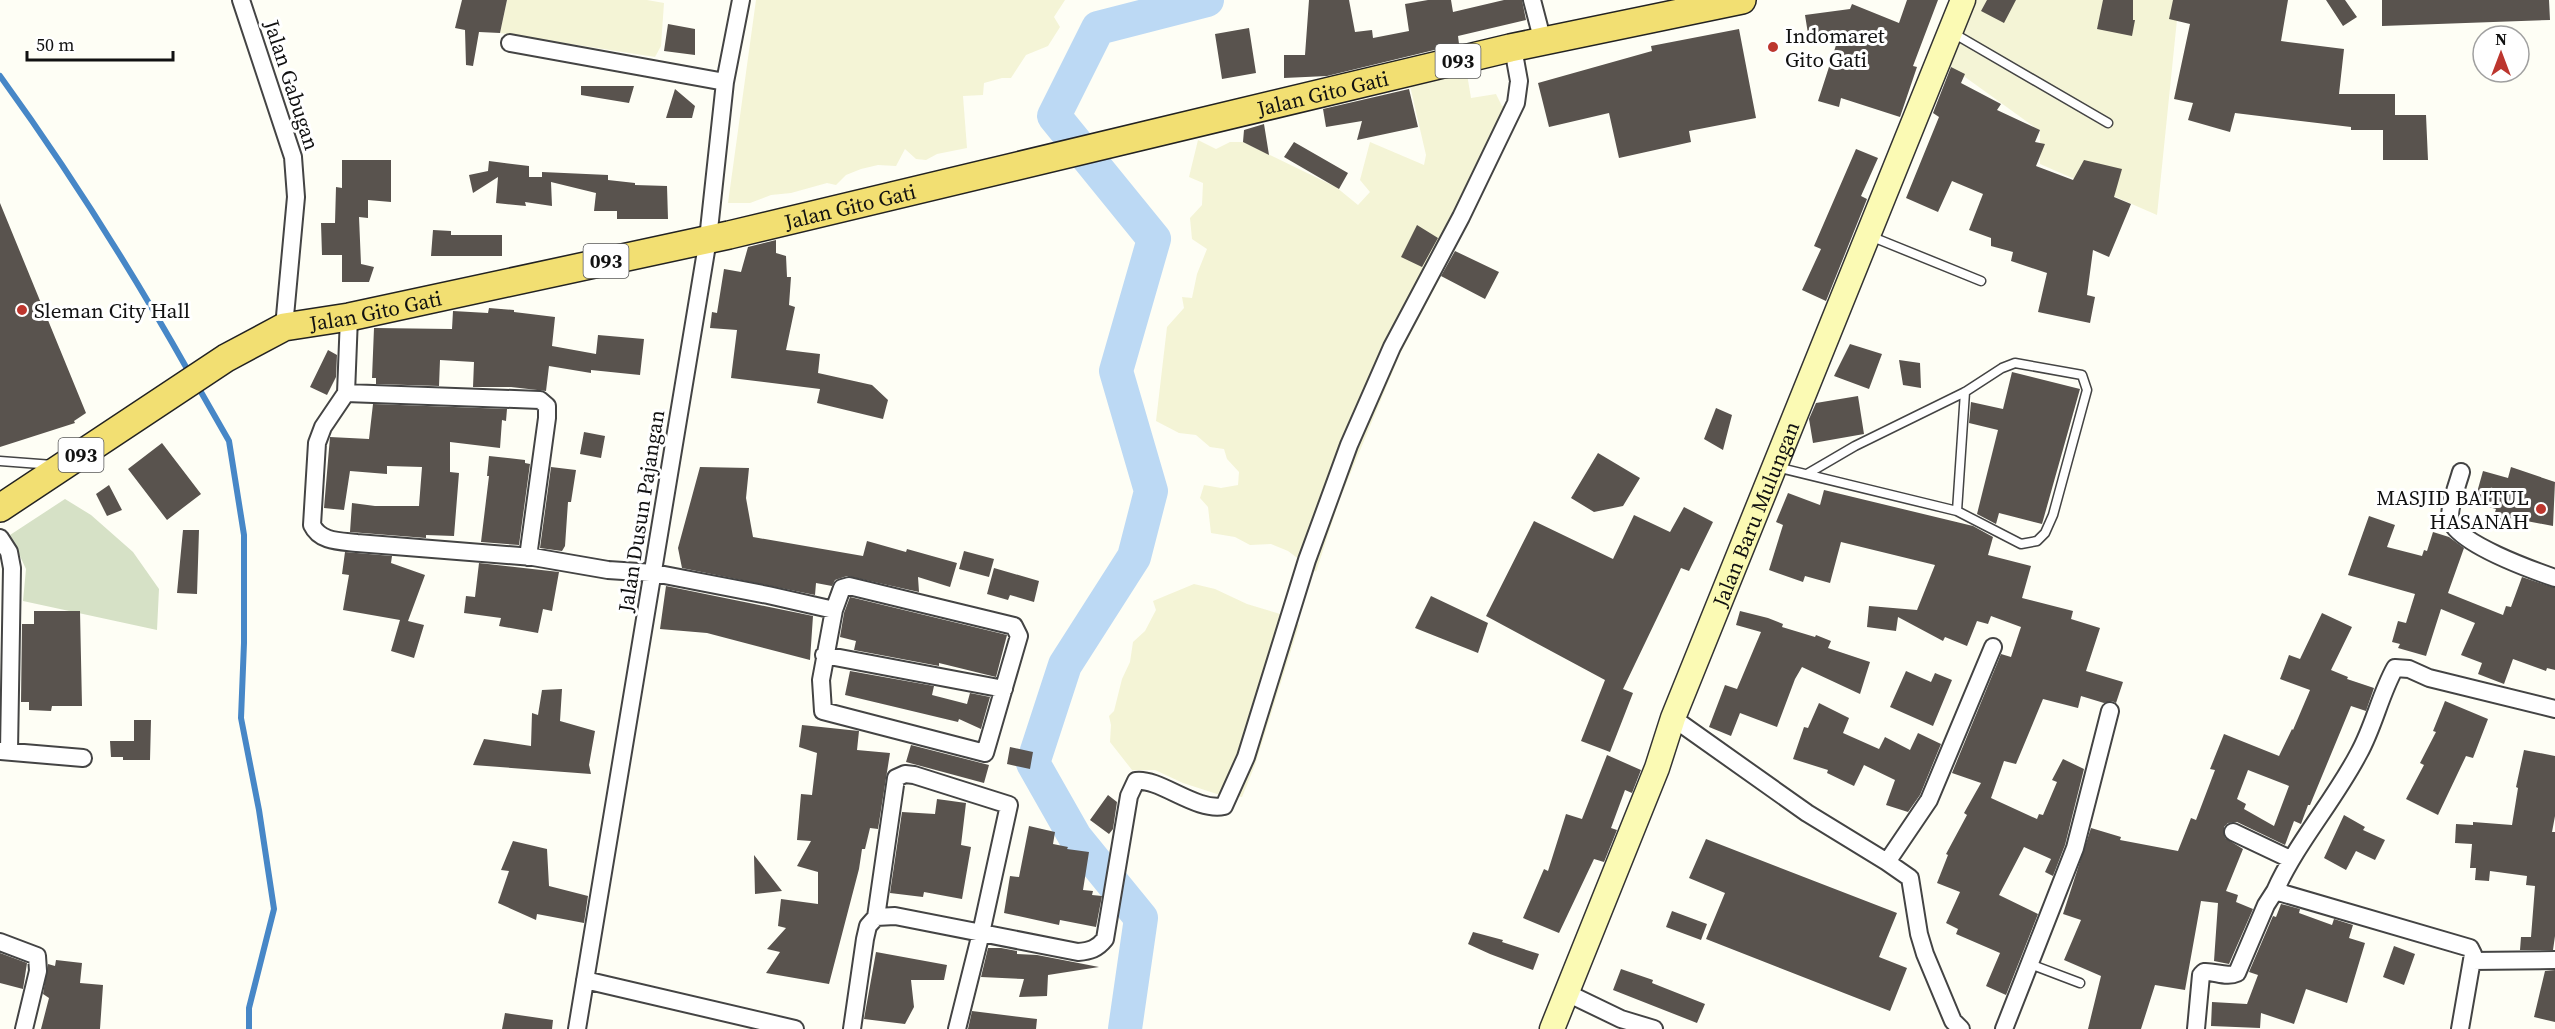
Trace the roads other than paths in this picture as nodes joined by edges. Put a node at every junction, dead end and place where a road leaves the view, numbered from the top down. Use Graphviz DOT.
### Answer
graph roads {
  1 [pos="242,0"];
  2 [pos="741,0"];
  3 [pos="1532,0"];
  4 [pos="1743,0"];
  5 [pos="1963,0"];
  6 [pos="1950,32"];
  7 [pos="1544,42"];
  8 [pos="510,43"];
  9 [pos="1513,48"];
  10 [pos="725,82"];
  11 [pos="2108,123"];
  12 [pos="1868,234"];
  13 [pos="708,239"];
  14 [pos="1981,281"];
  15 [pos="349,317"];
  16 [pos="284,327"];
  17 [pos="1965,392"];
  18 [pos="346,393"];
  19 [pos="0,461"];
  20 [pos="65,465"];
  21 [pos="1773,466"];
  22 [pos="2461,472"];
  23 [pos="1807,474"];
  24 [pos="0,508"];
  25 [pos="1957,511"];
  26 [pos="0,538"];
  27 [pos="528,557"];
  28 [pos="654,573"];
  29 [pos="2555,578"];
  30 [pos="834,610"];
  31 [pos="1992,647"];
  32 [pos="824,655"];
  33 [pos="1004,689"];
  34 [pos="2555,709"];
  35 [pos="2110,711"];
  36 [pos="1672,718"];
  37 [pos="5,751"];
  38 [pos="83,758"];
  39 [pos="2233,831"];
  40 [pos="2290,860"];
  41 [pos="1887,862"];
  42 [pos="2275,891"];
  43 [pos="876,917"];
  44 [pos="981,933"];
  45 [pos="0,942"];
  46 [pos="2555,960"];
  47 [pos="2472,961"];
  48 [pos="2030,964"];
  49 [pos="585,980"];
  50 [pos="2080,983"];
  51 [pos="1565,992"];
  52 [pos="24,1029"];
  53 [pos="577,1029"];
  54 [pos="795,1029"];
  55 [pos="852,1029"];
  56 [pos="957,1029"];
  57 [pos="1552,1029"];
  58 [pos="1654,1029"];
  59 [pos="1961,1029"];
  60 [pos="2004,1029"];
  61 [pos="2196,1029"];
  62 [pos="2460,1029"];
  1 -- 16 [label="street, Jalan Gabugan"];
  2 -- 10 [label="street, Jalan Dusun Pajangan"];
  3 -- 7 [label="street"];
  4 -- 7 [label="main road, Jalan Gito Gati / 093"];
  5 -- 6 [label="main road, Jalan Baru Mulungan"];
  6 -- 11 [label="lane"];
  6 -- 12 [label="main road, Jalan Baru Mulungan"];
  7 -- 9 [label="main road, Jalan Gito Gati / 093"];
  8 -- 10 [label="street"];
  9 -- 13 [label="main road, Jalan Gito Gati / 093"];
  9 -- 44 [label="street"];
  10 -- 13 [label="street, Jalan Dusun Pajangan"];
  12 -- 14 [label="lane"];
  12 -- 21 [label="main road, Jalan Baru Mulungan"];
  13 -- 15 [label="main road, Jalan Gito Gati / 093"];
  13 -- 28 [label="street, Jalan Dusun Pajangan"];
  15 -- 16 [label="main road, Jalan Gito Gati / 093"];
  15 -- 18 [label="street"];
  16 -- 20 [label="main road, Jalan Gito Gati / 093"];
  17 -- 23 [label="lane"];
  17 -- 25 [label="lane"];
  17 -- 25 [label="lane"];
  18 -- 27 [label="street"];
  18 -- 27 [label="street"];
  19 -- 20 [label="lane"];
  20 -- 24 [label="main road, Jalan Gito Gati / 093"];
  21 -- 23 [label="lane"];
  21 -- 36 [label="main road, Jalan Baru Mulungan"];
  22 -- 29 [label="street"];
  23 -- 25 [label="lane"];
  26 -- 37 [label="street"];
  27 -- 28 [label="street"];
  28 -- 30 [label="street"];
  28 -- 49 [label="street, Jalan Dusun Pajangan"];
  30 -- 32 [label="street"];
  30 -- 33 [label="street"];
  31 -- 41 [label="street"];
  32 -- 33 [label="street"];
  32 -- 33 [label="street"];
  34 -- 40 [label="street"];
  35 -- 48 [label="street"];
  36 -- 41 [label="street"];
  36 -- 51 [label="main road, Jalan Baru Mulungan"];
  37 -- 38 [label="street"];
  39 -- 40 [label="street"];
  40 -- 42 [label="street"];
  41 -- 59 [label="street"];
  42 -- 47 [label="street"];
  42 -- 61 [label="street"];
  43 -- 44 [label="street"];
  43 -- 44 [label="street"];
  43 -- 55 [label="street"];
  44 -- 56 [label="street"];
  45 -- 52 [label="street"];
  46 -- 47 [label="street"];
  47 -- 62 [label="street"];
  48 -- 50 [label="lane"];
  48 -- 60 [label="street"];
  49 -- 53 [label="street, Jalan Dusun Pajangan"];
  49 -- 54 [label="street"];
  51 -- 57 [label="main road, Jalan Baru Mulungan"];
  51 -- 58 [label="street"];
}
